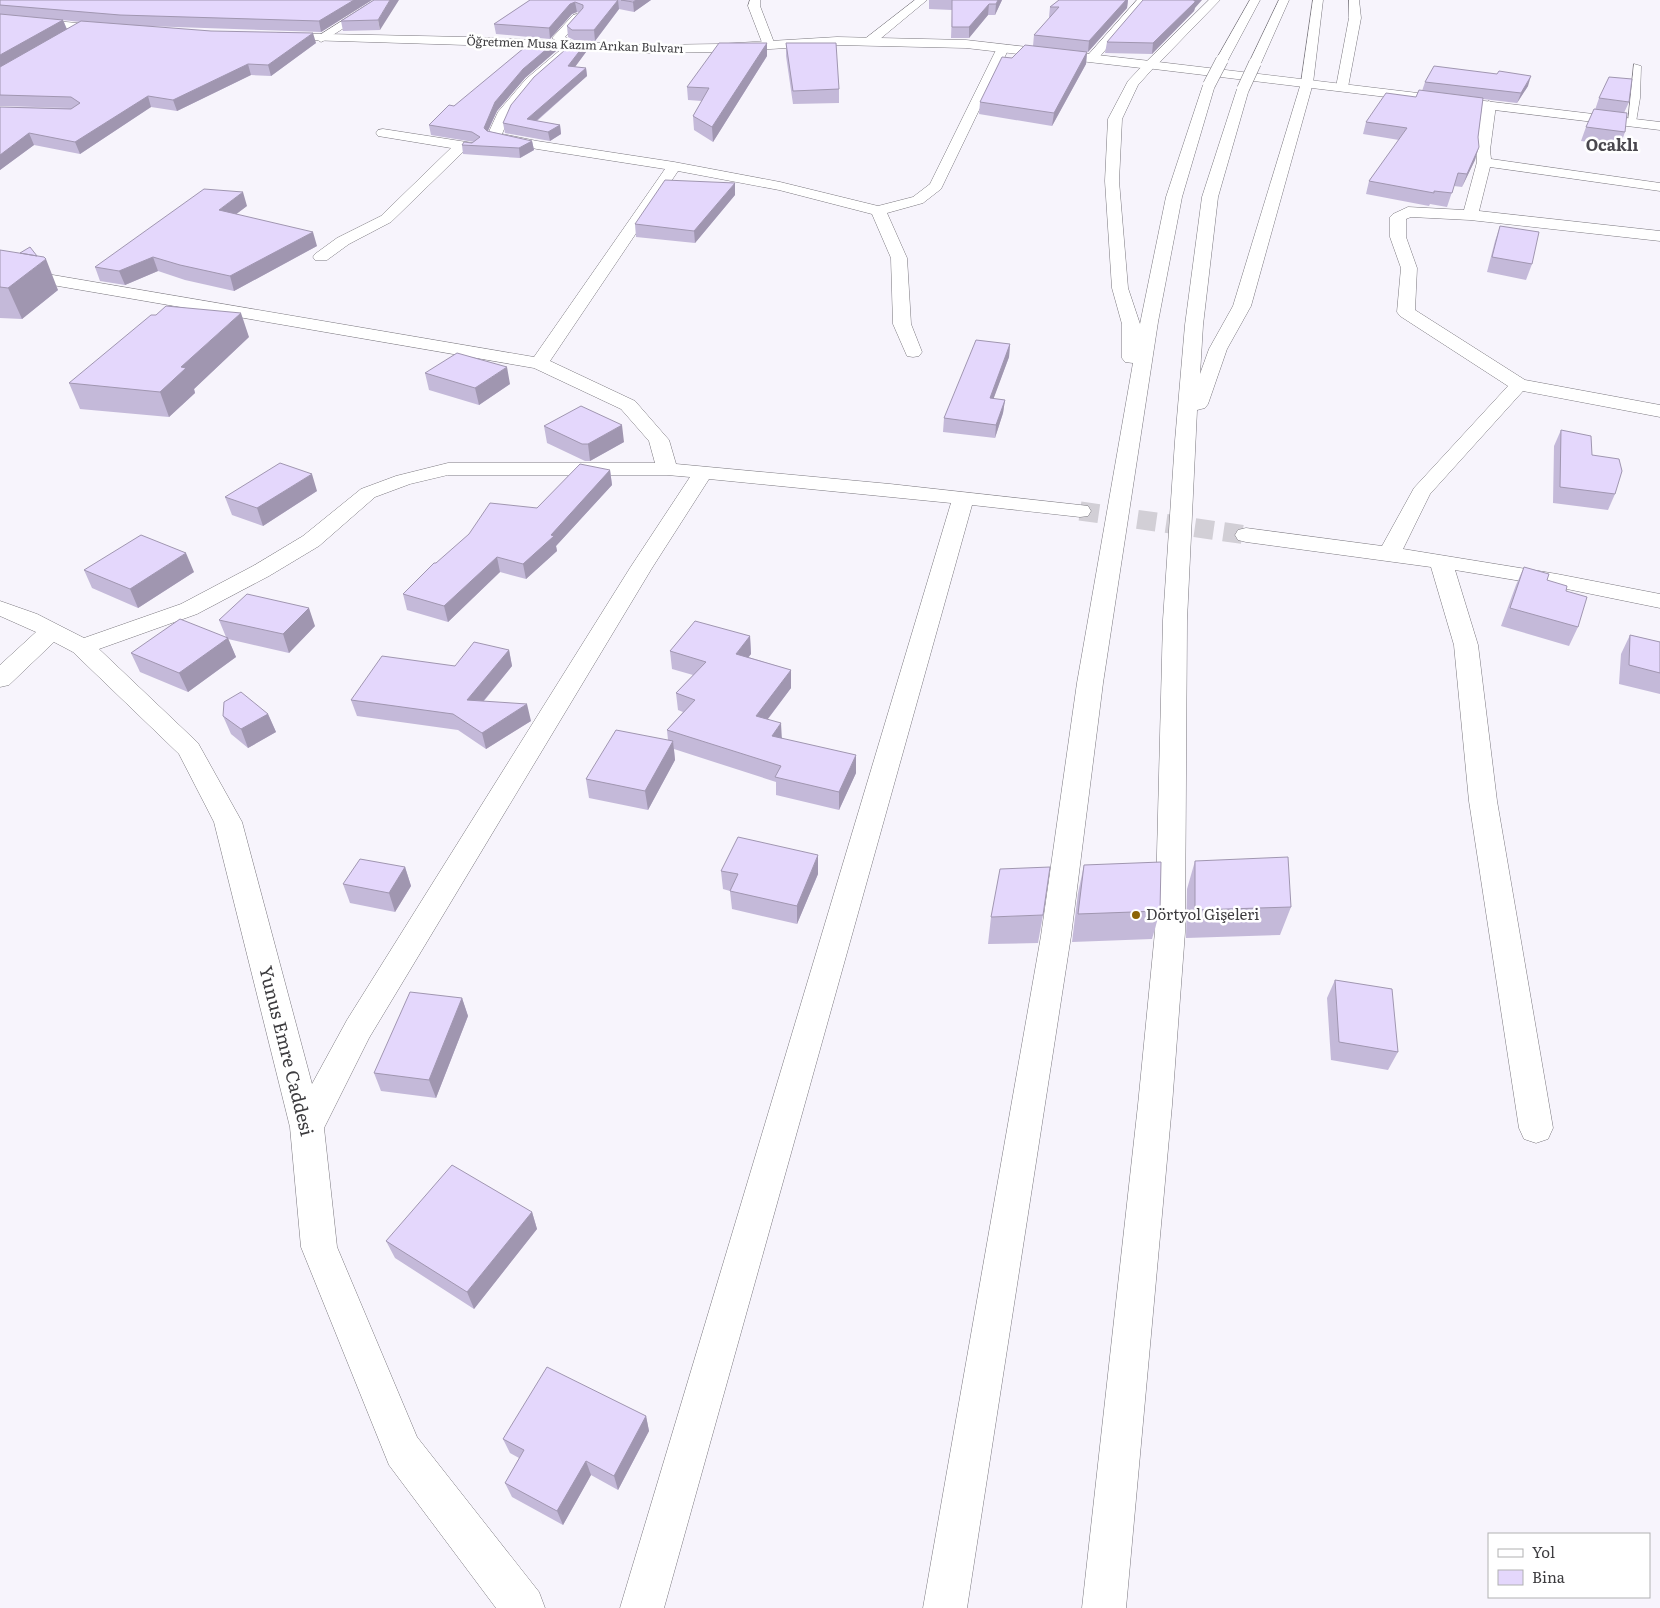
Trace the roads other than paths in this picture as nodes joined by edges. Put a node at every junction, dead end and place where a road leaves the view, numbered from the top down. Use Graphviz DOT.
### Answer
graph roads {
  1 [pos="383,0"];
  2 [pos="756,0"];
  3 [pos="922,0"];
  4 [pos="1215,0"];
  5 [pos="1255,0"];
  6 [pos="1284,0"];
  7 [pos="1318,0"];
  8 [pos="1354,0"];
  9 [pos="1138,2"];
  10 [pos="577,18"];
  11 [pos="0,19"];
  12 [pos="81,27"];
  13 [pos="123,30"];
  14 [pos="66,36"];
  15 [pos="263,36"];
  16 [pos="321,38"];
  17 [pos="870,41"];
  18 [pos="769,45"];
  19 [pos="572,46"];
  20 [pos="1003,48"];
  21 [pos="1092,58"];
  22 [pos="1150,65"];
  23 [pos="1637,66"];
  24 [pos="1307,83"];
  25 [pos="1342,87"];
  26 [pos="1489,104"];
  27 [pos="1632,122"];
  28 [pos="1660,126"];
  29 [pos="383,133"];
  30 [pos="494,136"];
  31 [pos="461,146"];
  32 [pos="1484,162"];
  33 [pos="674,166"];
  34 [pos="1660,187"];
  35 [pos="878,210"];
  36 [pos="1470,215"];
  37 [pos="1660,236"];
  38 [pos="321,257"];
  39 [pos="0,271"];
  40 [pos="913,352"];
  41 [pos="539,363"];
  42 [pos="1519,385"];
  43 [pos="1660,411"];
  44 [pos="1130,439"];
  45 [pos="1185,441"];
  46 [pos="667,469"];
  47 [pos="704,473"];
  48 [pos="963,499"];
  49 [pos="1080,511"];
  50 [pos="1246,535"];
  51 [pos="1390,553"];
  52 [pos="1441,561"];
  53 [pos="1660,602"];
  54 [pos="0,608"];
  55 [pos="51,631"];
  56 [pos="82,647"];
  57 [pos="0,679"];
  58 [pos="307,1127"];
  59 [pos="1536,1128"];
  60 [pos="523,1608"];
  61 [pos="642,1608"];
  62 [pos="945,1608"];
  63 [pos="1104,1608"];
  1 -- 16 [label="main road"];
  2 -- 18 [label="main road"];
  3 -- 17 [label="main road"];
  4 -- 22 [label="main road"];
  5 -- 44 [label="main road, bridge"];
  6 -- 45 [label="main road, bridge"];
  7 -- 24 [label="main road"];
  8 -- 25 [label="main road"];
  9 -- 21 [label="main road"];
  10 -- 19 [label="main road"];
  11 -- 12 [label="main road"];
  12 -- 13 [label="main road"];
  12 -- 14 [label="main road"];
  15 -- 16 [label="main road, Öğretmen Musa Kazım Arıkan Bulvarı"];
  16 -- 19 [label="main road, Öğretmen Musa Kazım Arıkan Bulvarı"];
  17 -- 18 [label="main road, Öğretmen Musa Kazım Arıkan Bulvarı"];
  17 -- 20 [label="main road, Öğretmen Musa Kazım Arıkan Bulvarı"];
  18 -- 19 [label="main road, Öğretmen Musa Kazım Arıkan Bulvarı"];
  19 -- 30 [label="main road"];
  20 -- 21 [label="main road, Öğretmen Musa Kazım Arıkan Bulvarı"];
  20 -- 35 [label="main road"];
  21 -- 22 [label="main road, Öğretmen Musa Kazım Arıkan Bulvarı"];
  22 -- 24 [label="main road, Öğretmen Musa Kazım Arıkan Bulvarı"];
  22 -- 44 [label="main road"];
  23 -- 27 [label="lane"];
  24 -- 25 [label="main road, Öğretmen Musa Kazım Arıkan Bulvarı"];
  24 -- 45 [label="main road"];
  25 -- 26 [label="main road, Öğretmen Musa Kazım Arıkan Bulvarı"];
  26 -- 27 [label="main road, Öğretmen Musa Kazım Arıkan Bulvarı"];
  26 -- 32 [label="main road"];
  27 -- 28 [label="main road, Öğretmen Musa Kazım Arıkan Bulvarı"];
  29 -- 31 [label="main road"];
  30 -- 31 [label="main road"];
  30 -- 33 [label="main road"];
  31 -- 38 [label="main road"];
  32 -- 34 [label="main road"];
  32 -- 36 [label="main road"];
  33 -- 35 [label="main road"];
  33 -- 41 [label="main road"];
  35 -- 40 [label="main road"];
  36 -- 37 [label="main road"];
  36 -- 42 [label="main road"];
  39 -- 41 [label="main road"];
  41 -- 46 [label="main road"];
  42 -- 43 [label="main road"];
  42 -- 51 [label="main road"];
  44 -- 62 [label="main road"];
  45 -- 63 [label="main road"];
  46 -- 47 [label="main road"];
  46 -- 56 [label="main road"];
  47 -- 48 [label="main road"];
  47 -- 58 [label="main road"];
  48 -- 49 [label="main road"];
  48 -- 61 [label="main road"];
  50 -- 51 [label="main road"];
  51 -- 52 [label="main road"];
  52 -- 53 [label="main road"];
  52 -- 59 [label="main road"];
  54 -- 55 [label="main road, Yunus Emre Caddesi"];
  55 -- 56 [label="main road, Yunus Emre Caddesi"];
  55 -- 57 [label="main road"];
  56 -- 58 [label="main road, Yunus Emre Caddesi"];
  58 -- 60 [label="main road, Yunus Emre Caddesi"];
}
